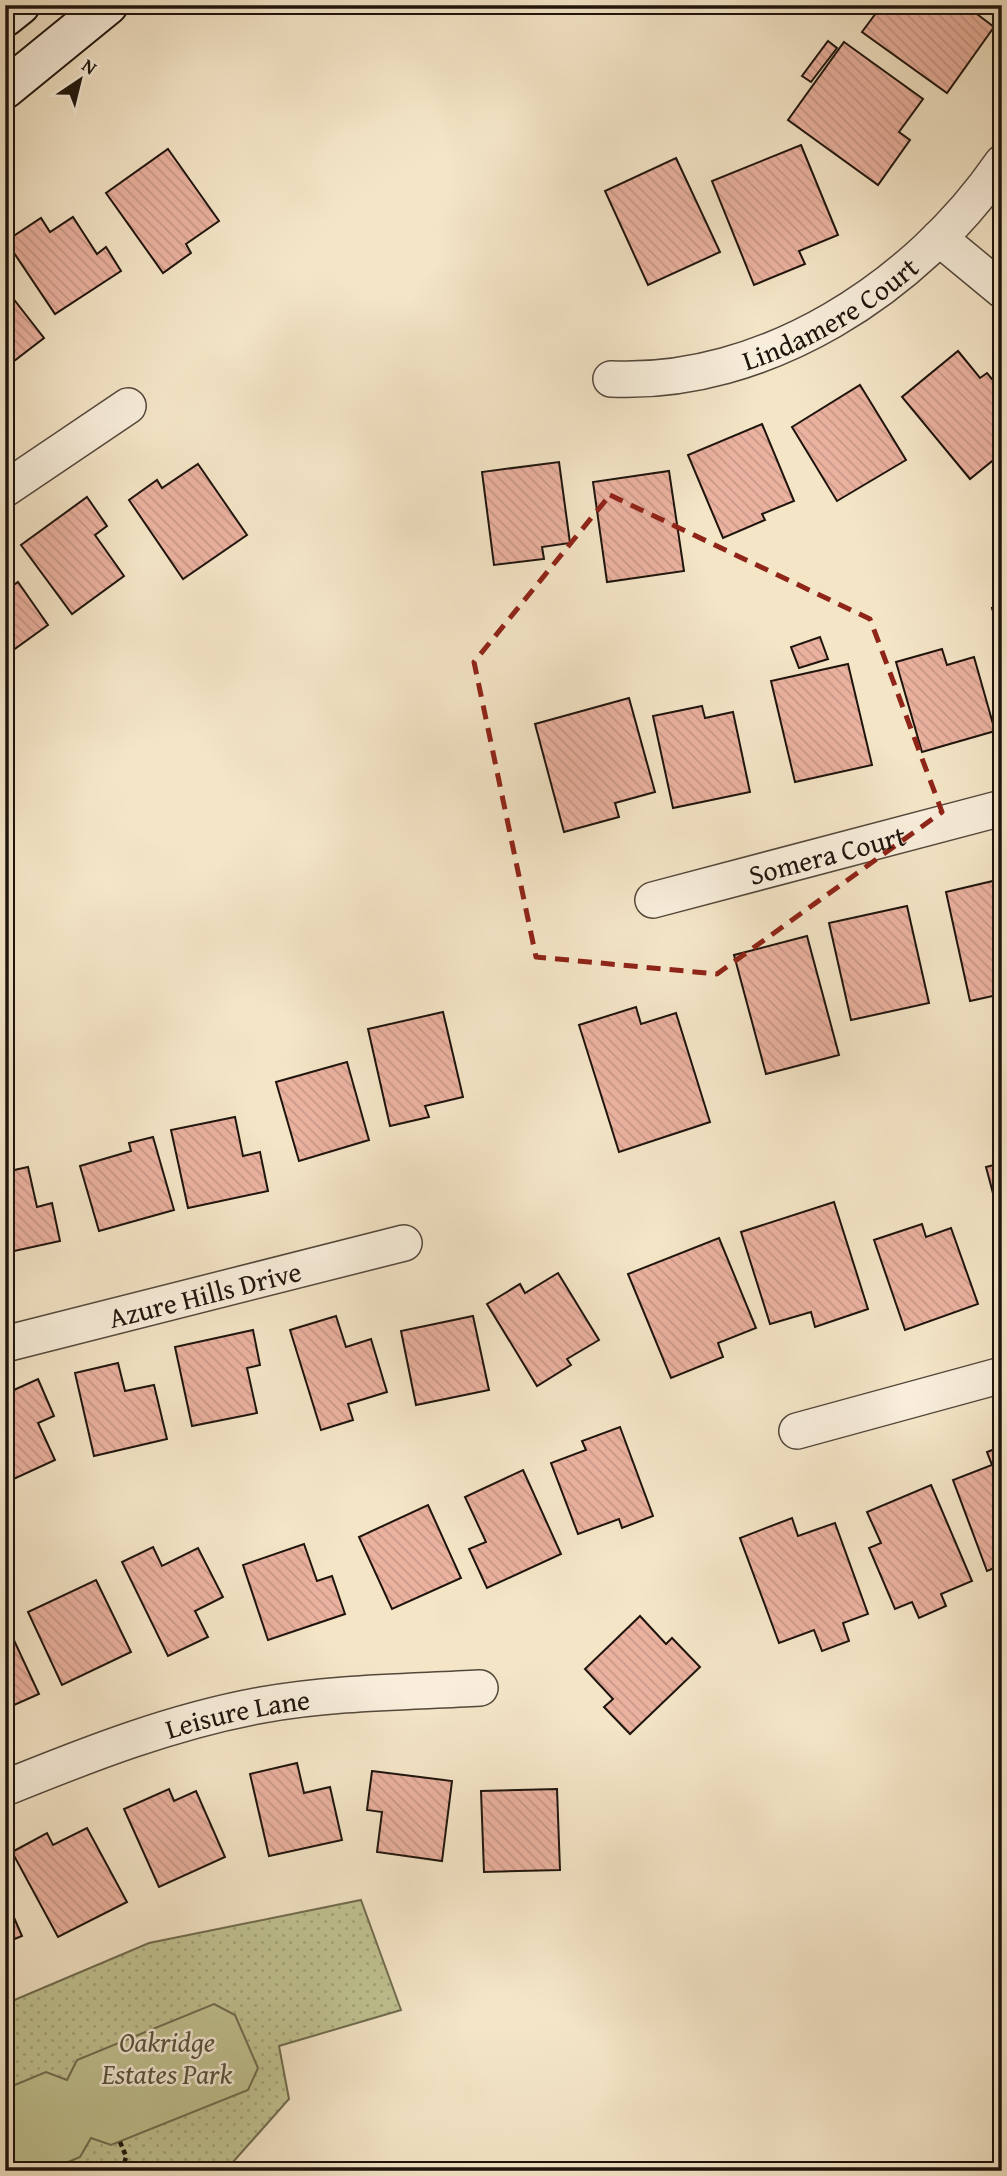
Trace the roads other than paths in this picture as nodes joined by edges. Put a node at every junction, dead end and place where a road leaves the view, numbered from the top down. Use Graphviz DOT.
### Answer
graph roads {
  1 [pos="20,5"];
  2 [pos="108,5"];
  3 [pos="5,17"];
  4 [pos="5,89"];
  5 [pos="1002,163"];
  6 [pos="939,238"];
  7 [pos="1002,290"];
  8 [pos="611,379"];
  9 [pos="128,406"];
  10 [pos="5,489"];
  11 [pos="1002,808"];
  12 [pos="653,900"];
  13 [pos="404,1243"];
  14 [pos="5,1344"];
  15 [pos="1002,1375"];
  16 [pos="797,1431"];
  17 [pos="480,1688"];
  18 [pos="5,1788"];
  1 -- 3 [label="main road"];
  2 -- 4 [label="main road"];
  5 -- 6 [label="street, Lindamere Court"];
  6 -- 7 [label="street"];
  6 -- 8 [label="street, Lindamere Court"];
  9 -- 10 [label="street"];
  11 -- 12 [label="street, Somera Court"];
  13 -- 14 [label="street, Azure Hills Drive"];
  15 -- 16 [label="street"];
  17 -- 18 [label="street, Leisure Lane"];
}
